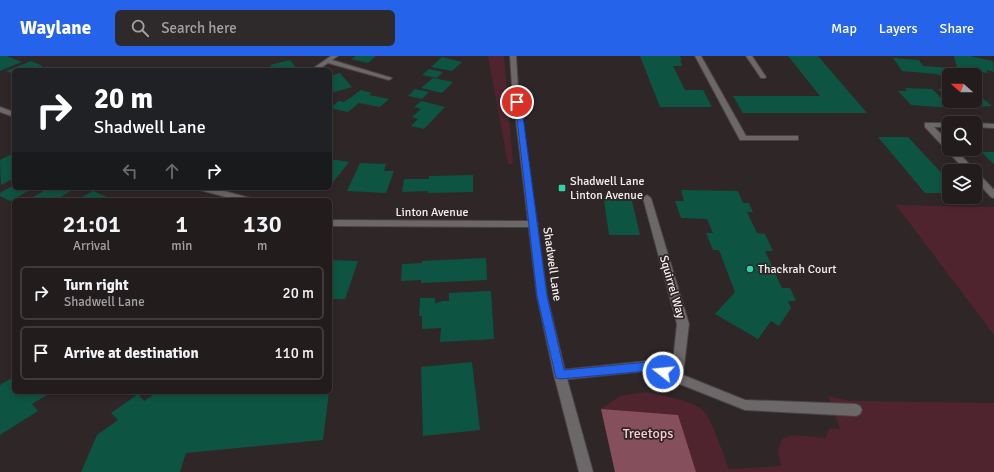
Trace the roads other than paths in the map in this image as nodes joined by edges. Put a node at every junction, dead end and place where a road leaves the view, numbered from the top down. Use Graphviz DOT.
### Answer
graph roads {
  1 [pos="335,56"];
  2 [pos="513,56"];
  3 [pos="698,56"];
  4 [pos="749,56"];
  5 [pos="327,61"];
  6 [pos="317,68"];
  7 [pos="763,77"];
  8 [pos="389,78"];
  9 [pos="0,109"];
  10 [pos="12,114"];
  11 [pos="942,125"];
  12 [pos="982,125"];
  13 [pos="994,126"];
  14 [pos="795,138"];
  15 [pos="942,139"];
  16 [pos="957,156"];
  17 [pos="965,164"];
  18 [pos="982,182"];
  19 [pos="210,190"];
  20 [pos="994,195"];
  21 [pos="240,198"];
  22 [pos="647,198"];
  23 [pos="332,223"];
  24 [pos="533,224"];
  25 [pos="560,375"];
  26 [pos="677,378"];
  27 [pos="856,410"];
  28 [pos="586,472"];
  1 -- 5 [label="street"];
  2 -- 24 [label="street, Shadwell Lane"];
  3 -- 14 [label="street"];
  4 -- 7 [label="street"];
  5 -- 6 [label="street"];
  5 -- 8 [label="street"];
  9 -- 10 [label="street"];
  11 -- 15 [label="street"];
  12 -- 13 [label="street"];
  16 -- 17 [label="street"];
  18 -- 20 [label="street"];
  19 -- 21 [label="street"];
  22 -- 26 [label="street, Squirrel Way"];
  23 -- 24 [label="street, Linton Avenue"];
  24 -- 25 [label="street, Shadwell Lane"];
  25 -- 26 [label="street"];
  25 -- 28 [label="street, Shadwell Lane"];
  26 -- 27 [label="street"];
}
